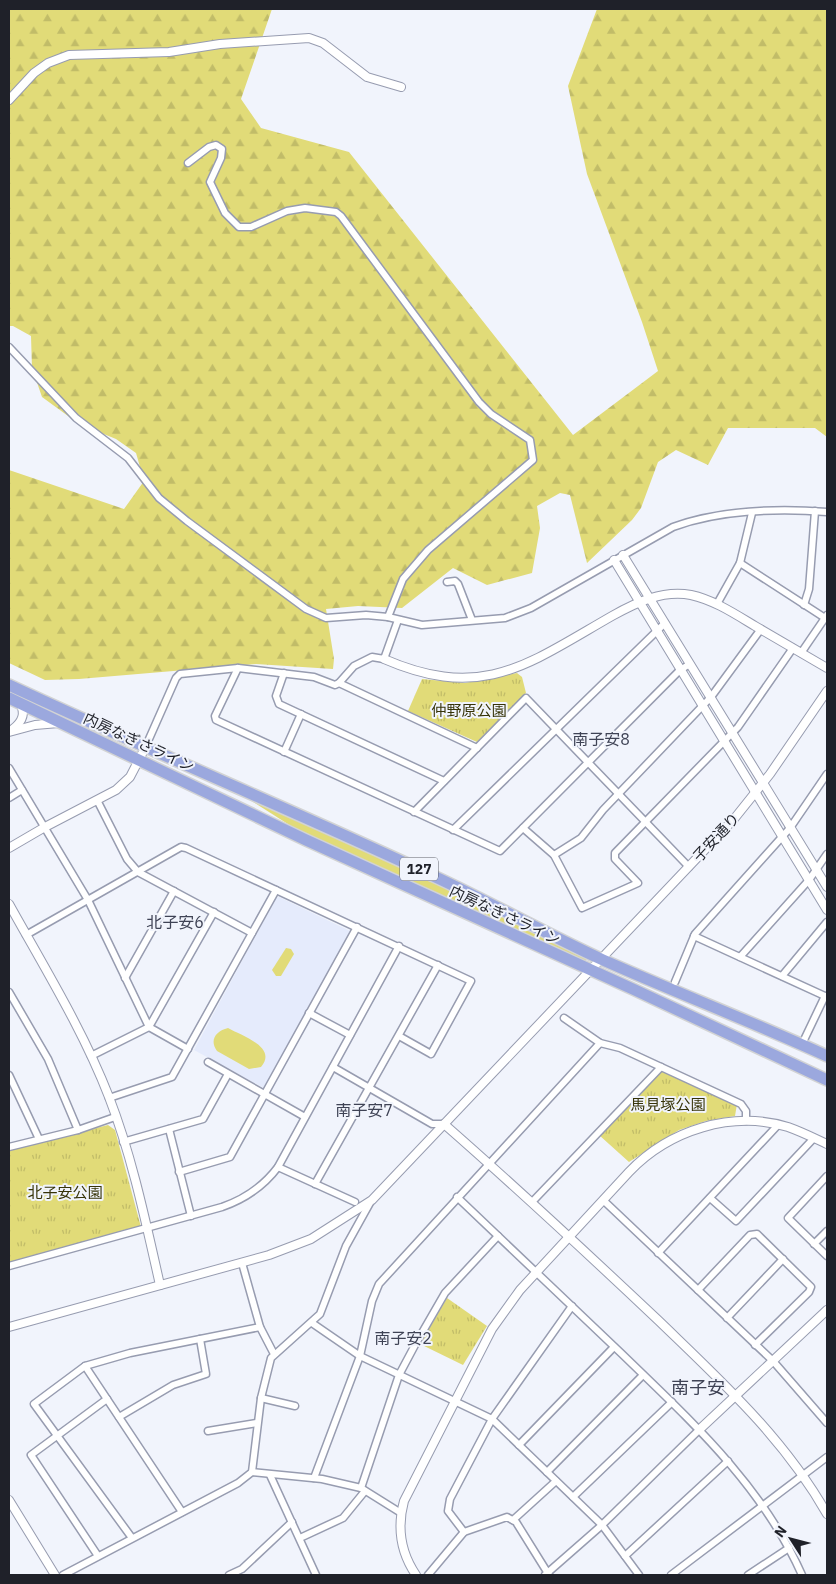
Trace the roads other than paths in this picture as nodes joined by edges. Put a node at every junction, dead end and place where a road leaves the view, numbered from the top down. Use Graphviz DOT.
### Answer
graph roads {
  1 [pos="401,87"];
  2 [pos="9,100"];
  3 [pos="188,163"];
  4 [pos="9,347"];
  5 [pos="815,511"];
  6 [pos="827,512"];
  7 [pos="752,513"];
  8 [pos="623,554"];
  9 [pos="614,560"];
  10 [pos="740,563"];
  11 [pos="448,582"];
  12 [pos="650,598"];
  13 [pos="639,602"];
  14 [pos="717,604"];
  15 [pos="804,605"];
  16 [pos="826,616"];
  17 [pos="388,617"];
  18 [pos="398,620"];
  19 [pos="472,620"];
  20 [pos="665,623"];
  21 [pos="761,629"];
  22 [pos="656,630"];
  23 [pos="793,648"];
  24 [pos="801,653"];
  25 [pos="384,659"];
  26 [pos="690,664"];
  27 [pos="238,668"];
  28 [pos="827,668"];
  29 [pos="680,670"];
  30 [pos="284,673"];
  31 [pos="339,683"];
  32 [pos="9,685"];
  33 [pos="827,691"];
  34 [pos="9,698"];
  35 [pos="711,698"];
  36 [pos="20,703"];
  37 [pos="702,706"];
  38 [pos="301,714"];
  39 [pos="63,723"];
  40 [pos="556,729"];
  41 [pos="10,731"];
  42 [pos="733,734"];
  43 [pos="725,742"];
  44 [pos="145,748"];
  45 [pos="477,748"];
  46 [pos="284,752"];
  47 [pos="140,760"];
  48 [pos="588,762"];
  49 [pos="9,768"];
  50 [pos="827,774"];
  51 [pos="444,781"];
  52 [pos="763,783"];
  53 [pos="22,790"];
  54 [pos="755,792"];
  55 [pos="618,794"];
  56 [pos="9,798"];
  57 [pos="97,800"];
  58 [pos="414,812"];
  59 [pos="646,822"];
  60 [pos="44,827"];
  61 [pos="523,828"];
  62 [pos="790,828"];
  63 [pos="454,830"];
  64 [pos="782,836"];
  65 [pos="9,848"];
  66 [pos="554,854"];
  67 [pos="827,854"];
  68 [pos="689,867"];
  69 [pos="817,870"];
  70 [pos="138,872"];
  71 [pos="809,880"];
  72 [pos="827,888"];
  73 [pos="276,890"];
  74 [pos="174,891"];
  75 [pos="88,900"];
  76 [pos="9,906"];
  77 [pos="827,910"];
  78 [pos="214,912"];
  79 [pos="827,922"];
  80 [pos="357,927"];
  81 [pos="252,933"];
  82 [pos="26,935"];
  83 [pos="694,936"];
  84 [pos="399,946"];
  85 [pos="740,957"];
  86 [pos="602,959"];
  87 [pos="438,965"];
  88 [pos="591,971"];
  89 [pos="782,976"];
  90 [pos="125,978"];
  91 [pos="675,982"];
  92 [pos="9,992"];
  93 [pos="826,997"];
  94 [pos="309,1013"];
  95 [pos="564,1018"];
  96 [pos="148,1027"];
  97 [pos="350,1035"];
  98 [pos="399,1036"];
  99 [pos="804,1040"];
  100 [pos="600,1043"];
  101 [pos="188,1049"];
  102 [pos="91,1056"];
  103 [pos="827,1056"];
  104 [pos="208,1062"];
  105 [pos="333,1066"];
  106 [pos="661,1067"];
  107 [pos="228,1074"];
  108 [pos="9,1075"];
  109 [pos="827,1080"];
  110 [pos="370,1087"];
  111 [pos="264,1094"];
  112 [pos="109,1098"];
  113 [pos="115,1117"];
  114 [pos="305,1117"];
  115 [pos="746,1121"];
  116 [pos="444,1124"];
  117 [pos="778,1125"];
  118 [pos="168,1129"];
  119 [pos="78,1130"];
  120 [pos="814,1138"];
  121 [pos="39,1139"];
  122 [pos="123,1142"];
  123 [pos="827,1144"];
  124 [pos="9,1147"];
  125 [pos="489,1164"];
  126 [pos="278,1167"];
  127 [pos="179,1172"];
  128 [pos="827,1176"];
  129 [pos="315,1184"];
  130 [pos="457,1197"];
  131 [pos="710,1198"];
  132 [pos="372,1200"];
  133 [pos="603,1200"];
  134 [pos="533,1201"];
  135 [pos="355,1202"];
  136 [pos="191,1216"];
  137 [pos="147,1228"];
  138 [pos="827,1231"];
  139 [pos="498,1236"];
  140 [pos="570,1236"];
  141 [pos="814,1244"];
  142 [pos="658,1253"];
  143 [pos="827,1256"];
  144 [pos="783,1259"];
  145 [pos="242,1263"];
  146 [pos="9,1266"];
  147 [pos="536,1272"];
  148 [pos="160,1285"];
  149 [pos="698,1290"];
  150 [pos="572,1306"];
  151 [pos="827,1310"];
  152 [pos="727,1318"];
  153 [pos="312,1322"];
  154 [pos="9,1327"];
  155 [pos="260,1327"];
  156 [pos="200,1339"];
  157 [pos="755,1345"];
  158 [pos="614,1346"];
  159 [pos="274,1354"];
  160 [pos="360,1356"];
  161 [pos="773,1361"];
  162 [pos="85,1366"];
  163 [pos="399,1375"];
  164 [pos="643,1375"];
  165 [pos="736,1396"];
  166 [pos="261,1398"];
  167 [pos="107,1399"];
  168 [pos="453,1401"];
  169 [pos="672,1402"];
  170 [pos="295,1406"];
  171 [pos="119,1417"];
  172 [pos="492,1419"];
  173 [pos="257,1423"];
  174 [pos="827,1423"];
  175 [pos="700,1430"];
  176 [pos="208,1431"];
  177 [pos="57,1436"];
  178 [pos="519,1445"];
  179 [pos="827,1457"];
  180 [pos="728,1460"];
  181 [pos="252,1472"];
  182 [pos="547,1472"];
  183 [pos="803,1475"];
  184 [pos="270,1476"];
  185 [pos="314,1478"];
  186 [pos="556,1481"];
  187 [pos="363,1490"];
  188 [pos="573,1497"];
  189 [pos="9,1500"];
  190 [pos="762,1504"];
  191 [pos="182,1512"];
  192 [pos="401,1513"];
  193 [pos="827,1514"];
  194 [pos="513,1520"];
  195 [pos="292,1522"];
  196 [pos="602,1525"];
  197 [pos="464,1532"];
  198 [pos="132,1538"];
  199 [pos="300,1538"];
  200 [pos="789,1548"];
  201 [pos="98,1556"];
  202 [pos="625,1556"];
  203 [pos="243,1572"];
  204 [pos="412,1574"];
  205 [pos="55,1575"];
  206 [pos="63,1575"];
  207 [pos="228,1575"];
  208 [pos="316,1575"];
  209 [pos="428,1575"];
  210 [pos="547,1575"];
  211 [pos="638,1575"];
  212 [pos="671,1575"];
  213 [pos="748,1575"];
  214 [pos="802,1575"];
  1 -- 2 [label="street"];
  3 -- 17 [label="street"];
  4 -- 17 [label="street"];
  5 -- 6 [label="street"];
  5 -- 7 [label="street"];
  5 -- 15 [label="street"];
  7 -- 8 [label="street"];
  7 -- 10 [label="street"];
  8 -- 9 [label="street"];
  8 -- 12 [label="street"];
  9 -- 13 [label="street"];
  9 -- 19 [label="street"];
  10 -- 14 [label="street"];
  10 -- 15 [label="street"];
  11 -- 19 [label="street"];
  12 -- 13 [label="street"];
  12 -- 14 [label="street"];
  12 -- 20 [label="street"];
  13 -- 22 [label="street"];
  13 -- 25 [label="street"];
  14 -- 21 [label="street"];
  15 -- 16 [label="street"];
  16 -- 24 [label="street"];
  17 -- 18 [label="street"];
  18 -- 19 [label="street"];
  18 -- 25 [label="street"];
  20 -- 22 [label="street"];
  20 -- 26 [label="street"];
  21 -- 23 [label="street"];
  21 -- 35 [label="street"];
  22 -- 29 [label="street"];
  22 -- 40 [label="street"];
  23 -- 24 [label="street"];
  23 -- 42 [label="street"];
  24 -- 28 [label="street"];
  25 -- 31 [label="street"];
  26 -- 29 [label="street"];
  26 -- 35 [label="street"];
  27 -- 30 [label="street"];
  27 -- 44 [label="street"];
  27 -- 46 [label="street"];
  29 -- 37 [label="street"];
  29 -- 48 [label="street"];
  30 -- 31 [label="street"];
  30 -- 38 [label="street"];
  31 -- 45 [label="street"];
  32 -- 44 [label="highway, 内房なぎさライン / 127"];
  33 -- 52 [label="street, 子安通り"];
  34 -- 36 [label="highway, 内房なぎさライン / 127"];
  35 -- 37 [label="street"];
  35 -- 42 [label="street"];
  36 -- 39 [label="highway, 内房なぎさライン / 127"];
  36 -- 41 [label="street"];
  37 -- 43 [label="street"];
  37 -- 55 [label="street"];
  38 -- 46 [label="street"];
  38 -- 51 [label="street"];
  39 -- 41 [label="street"];
  39 -- 47 [label="highway, 内房なぎさライン / 127"];
  40 -- 45 [label="street"];
  40 -- 48 [label="street"];
  40 -- 63 [label="street"];
  42 -- 43 [label="street"];
  42 -- 52 [label="street"];
  43 -- 54 [label="street"];
  43 -- 59 [label="street"];
  44 -- 47 [label="street"];
  44 -- 86 [label="highway, 内房なぎさライン / 127"];
  45 -- 51 [label="street"];
  46 -- 58 [label="street"];
  47 -- 57 [label="street"];
  47 -- 88 [label="highway, 内房なぎさライン / 127"];
  48 -- 55 [label="street"];
  48 -- 61 [label="street"];
  49 -- 53 [label="street"];
  50 -- 62 [label="street"];
  51 -- 58 [label="street"];
  52 -- 54 [label="street, 子安通り"];
  52 -- 62 [label="street"];
  53 -- 56 [label="street"];
  53 -- 60 [label="street"];
  54 -- 64 [label="street"];
  54 -- 68 [label="street, 子安通り"];
  55 -- 59 [label="street"];
  55 -- 66 [label="street"];
  57 -- 60 [label="street"];
  57 -- 70 [label="street"];
  58 -- 63 [label="street"];
  59 -- 66 [label="street"];
  59 -- 68 [label="street"];
  60 -- 65 [label="street"];
  60 -- 75 [label="street"];
  61 -- 63 [label="street"];
  61 -- 66 [label="street"];
  62 -- 64 [label="street"];
  62 -- 69 [label="street"];
  64 -- 71 [label="street"];
  64 -- 83 [label="street"];
  67 -- 69 [label="street"];
  68 -- 86 [label="street, 子安通り"];
  69 -- 71 [label="street"];
  69 -- 72 [label="street"];
  70 -- 73 [label="street"];
  70 -- 74 [label="street"];
  70 -- 75 [label="street"];
  71 -- 77 [label="street"];
  71 -- 85 [label="street"];
  73 -- 80 [label="street"];
  73 -- 81 [label="street"];
  74 -- 78 [label="street"];
  74 -- 90 [label="street"];
  75 -- 82 [label="street"];
  75 -- 90 [label="street"];
  76 -- 82 [label="street"];
  78 -- 81 [label="street"];
  78 -- 96 [label="street"];
  79 -- 89 [label="street"];
  80 -- 84 [label="street"];
  80 -- 94 [label="street"];
  81 -- 101 [label="street"];
  82 -- 102 [label="street"];
  83 -- 85 [label="street"];
  83 -- 91 [label="street"];
  84 -- 87 [label="street"];
  84 -- 97 [label="street"];
  85 -- 89 [label="street"];
  86 -- 88 [label="street, 子安通り"];
  86 -- 103 [label="highway, 内房なぎさライン / 127"];
  87 -- 98 [label="street"];
  87 -- 98 [label="street"];
  88 -- 109 [label="highway, 内房なぎさライン / 127"];
  88 -- 116 [label="street, 子安通り"];
  89 -- 93 [label="street"];
  90 -- 96 [label="street"];
  92 -- 119 [label="street"];
  93 -- 99 [label="street"];
  94 -- 97 [label="street"];
  94 -- 111 [label="street"];
  95 -- 100 [label="street"];
  96 -- 101 [label="street"];
  96 -- 102 [label="street"];
  97 -- 105 [label="street"];
  98 -- 110 [label="street"];
  100 -- 106 [label="street"];
  100 -- 125 [label="street"];
  101 -- 112 [label="street"];
  102 -- 112 [label="street"];
  104 -- 107 [label="street"];
  105 -- 110 [label="street"];
  105 -- 114 [label="street"];
  106 -- 115 [label="street"];
  106 -- 134 [label="street"];
  107 -- 111 [label="street"];
  107 -- 118 [label="street"];
  108 -- 121 [label="street"];
  110 -- 116 [label="street"];
  110 -- 129 [label="street"];
  111 -- 114 [label="street"];
  111 -- 127 [label="street"];
  112 -- 113 [label="street"];
  113 -- 119 [label="street"];
  113 -- 122 [label="street"];
  114 -- 126 [label="street"];
  115 -- 117 [label="street"];
  115 -- 133 [label="street"];
  116 -- 125 [label="street"];
  116 -- 132 [label="street, 子安通り"];
  117 -- 120 [label="street"];
  117 -- 131 [label="street"];
  118 -- 122 [label="street"];
  118 -- 127 [label="street"];
  119 -- 121 [label="street"];
  120 -- 123 [label="street"];
  120 -- 131 [label="street"];
  121 -- 124 [label="street"];
  122 -- 137 [label="street"];
  125 -- 130 [label="street"];
  125 -- 134 [label="street"];
  126 -- 129 [label="street"];
  126 -- 136 [label="street"];
  127 -- 136 [label="street"];
  128 -- 141 [label="street"];
  129 -- 135 [label="street"];
  130 -- 139 [label="street"];
  130 -- 160 [label="street"];
  131 -- 142 [label="street"];
  132 -- 145 [label="street, 子安通り"];
  132 -- 153 [label="street"];
  133 -- 140 [label="street"];
  133 -- 142 [label="street"];
  134 -- 140 [label="street"];
  136 -- 137 [label="street"];
  137 -- 146 [label="street"];
  137 -- 148 [label="street"];
  138 -- 141 [label="street"];
  139 -- 147 [label="street"];
  139 -- 163 [label="street"];
  140 -- 147 [label="street"];
  140 -- 165 [label="street"];
  141 -- 143 [label="street"];
  142 -- 149 [label="street"];
  144 -- 149 [label="street"];
  144 -- 152 [label="street"];
  144 -- 157 [label="street"];
  145 -- 148 [label="street, 子安通り"];
  145 -- 155 [label="street"];
  147 -- 150 [label="street"];
  147 -- 168 [label="street"];
  148 -- 154 [label="street, 子安通り"];
  149 -- 152 [label="street"];
  150 -- 158 [label="street"];
  150 -- 172 [label="street"];
  151 -- 161 [label="street"];
  152 -- 157 [label="street"];
  153 -- 159 [label="street"];
  153 -- 160 [label="street"];
  155 -- 156 [label="street"];
  155 -- 159 [label="street"];
  156 -- 162 [label="street"];
  156 -- 171 [label="street"];
  157 -- 161 [label="street"];
  158 -- 164 [label="street"];
  158 -- 178 [label="street"];
  159 -- 166 [label="street"];
  160 -- 163 [label="street"];
  160 -- 185 [label="street"];
  161 -- 165 [label="street"];
  161 -- 174 [label="street"];
  162 -- 167 [label="street"];
  162 -- 177 [label="street"];
  163 -- 168 [label="street"];
  163 -- 187 [label="street"];
  164 -- 169 [label="street"];
  164 -- 182 [label="street"];
  165 -- 175 [label="street"];
  165 -- 183 [label="street"];
  166 -- 170 [label="street"];
  166 -- 173 [label="street"];
  167 -- 171 [label="street"];
  167 -- 177 [label="street"];
  168 -- 172 [label="street"];
  168 -- 192 [label="street"];
  169 -- 175 [label="street"];
  169 -- 188 [label="street"];
  171 -- 191 [label="street"];
  172 -- 178 [label="street"];
  172 -- 197 [label="street"];
  173 -- 176 [label="street"];
  173 -- 181 [label="street"];
  175 -- 180 [label="street"];
  175 -- 196 [label="street"];
  177 -- 198 [label="street"];
  177 -- 201 [label="street"];
  178 -- 182 [label="street"];
  179 -- 183 [label="street"];
  180 -- 190 [label="street"];
  180 -- 202 [label="street"];
  181 -- 184 [label="street"];
  181 -- 191 [label="street"];
  182 -- 186 [label="street"];
  183 -- 190 [label="street"];
  183 -- 193 [label="street"];
  184 -- 185 [label="street"];
  184 -- 195 [label="street"];
  185 -- 187 [label="street"];
  186 -- 188 [label="street"];
  186 -- 194 [label="street"];
  187 -- 192 [label="street"];
  187 -- 199 [label="street"];
  188 -- 196 [label="street"];
  189 -- 205 [label="street"];
  190 -- 200 [label="street"];
  190 -- 212 [label="street"];
  191 -- 198 [label="street"];
  192 -- 204 [label="street"];
  194 -- 197 [label="street"];
  194 -- 210 [label="street"];
  195 -- 199 [label="street"];
  195 -- 203 [label="street"];
  196 -- 202 [label="street"];
  196 -- 210 [label="street"];
  197 -- 209 [label="street"];
  198 -- 201 [label="street"];
  199 -- 208 [label="street"];
  200 -- 213 [label="street"];
  200 -- 214 [label="street"];
  201 -- 206 [label="street"];
  202 -- 211 [label="street"];
  203 -- 207 [label="street"];
}
